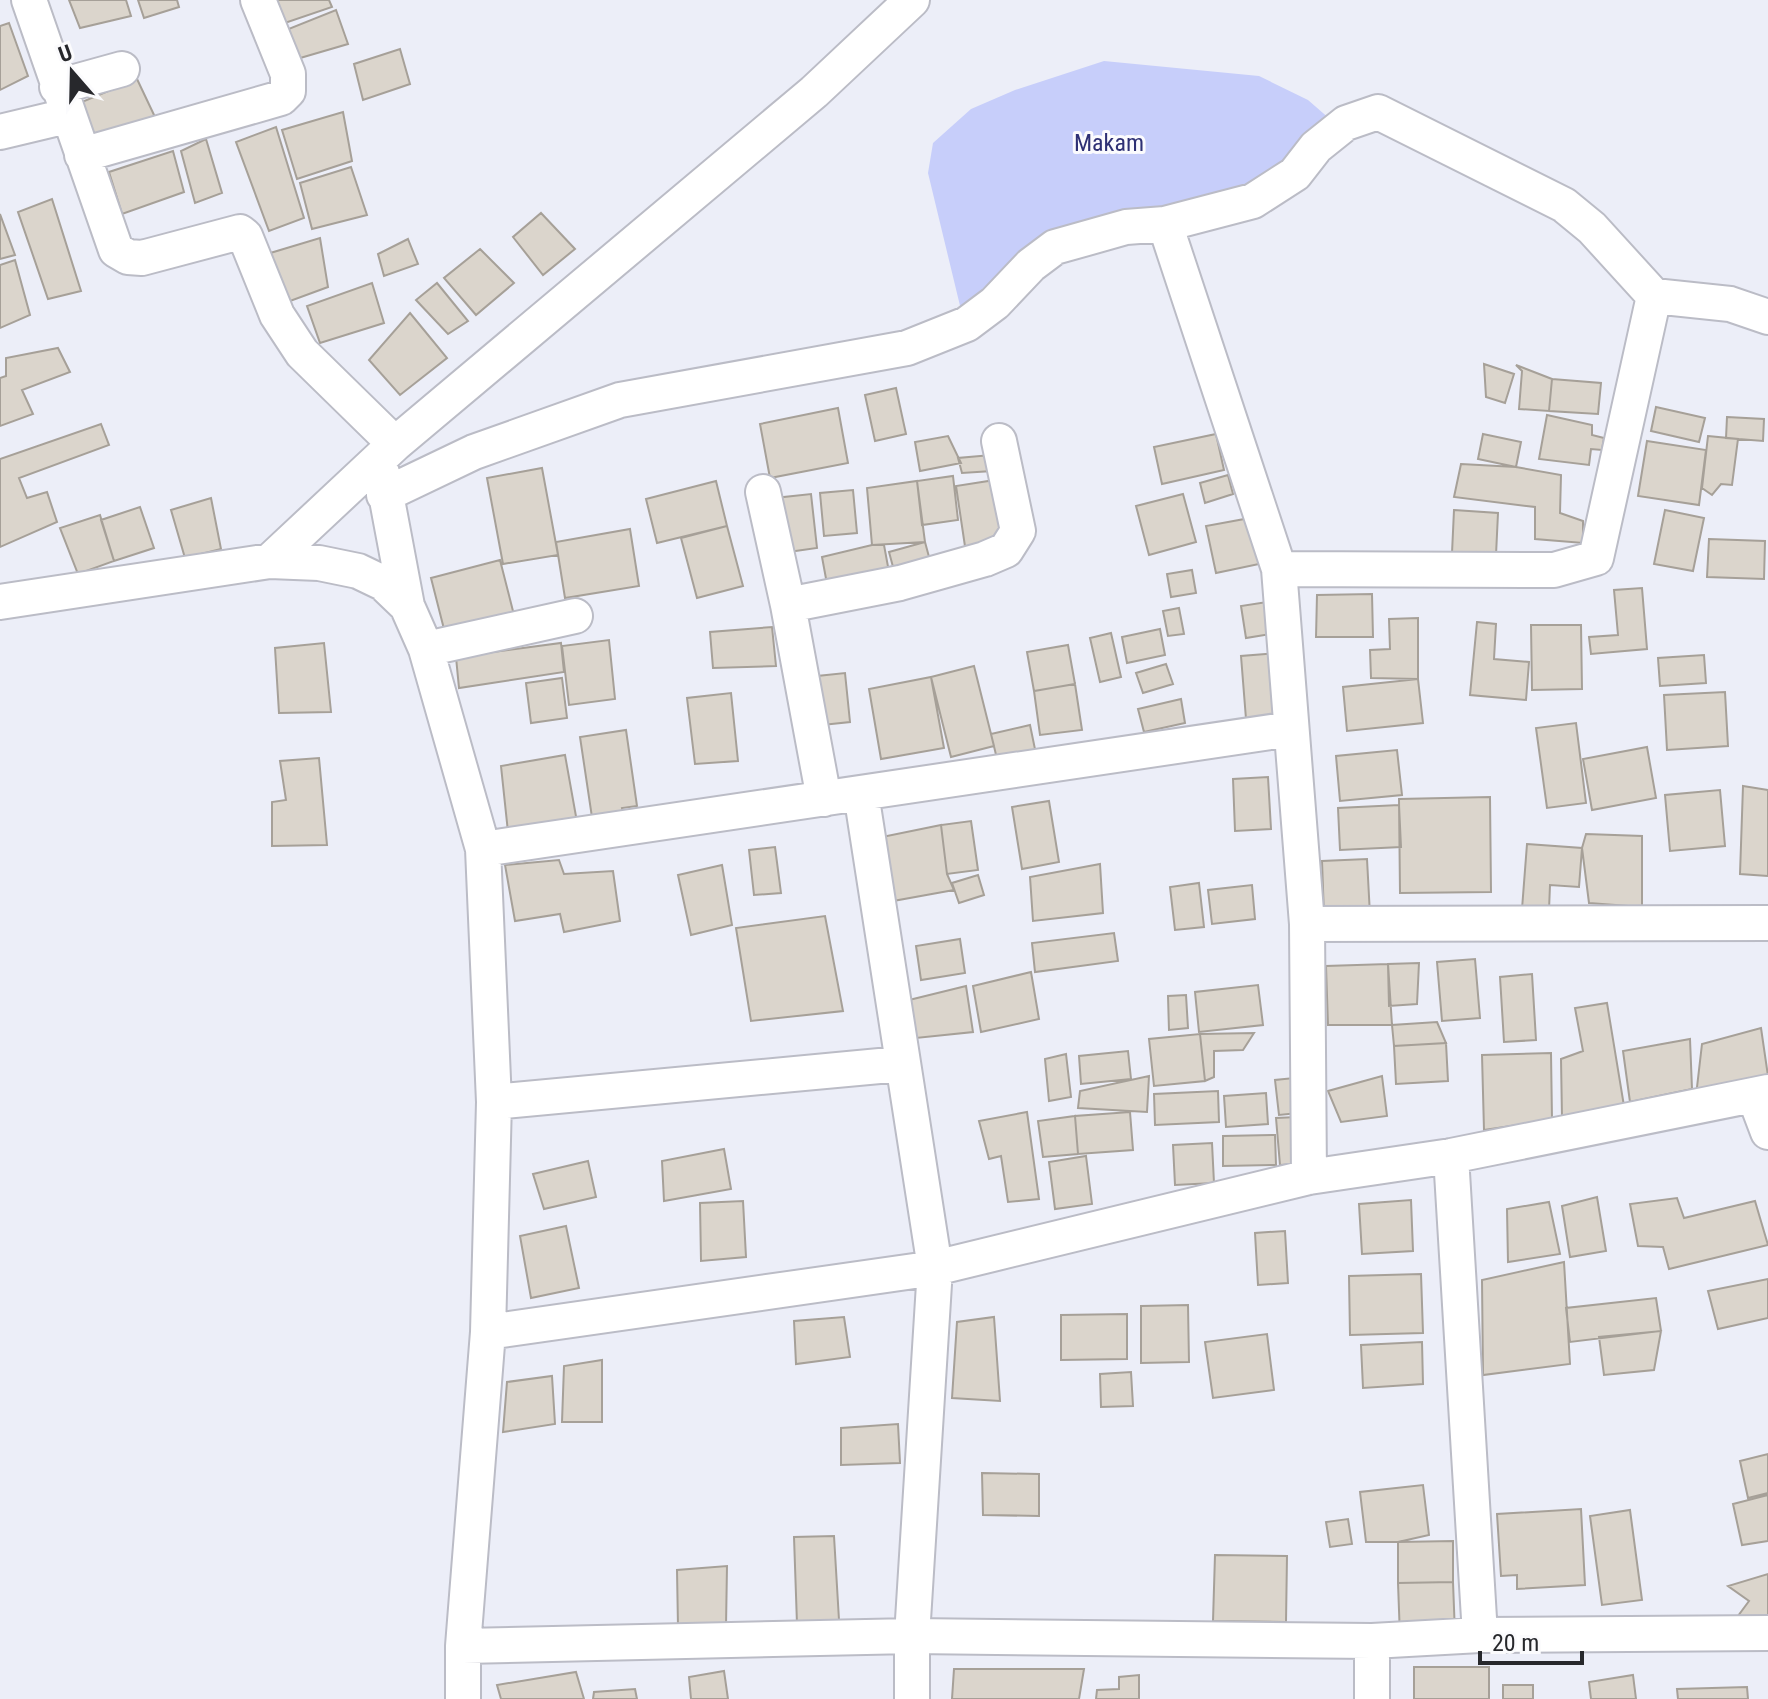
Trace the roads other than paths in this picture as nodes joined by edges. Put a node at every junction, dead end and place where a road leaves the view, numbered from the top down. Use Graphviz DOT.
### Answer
graph roads {
  1 [pos="29,0"];
  2 [pos="258,0"];
  3 [pos="912,0"];
  4 [pos="122,69"];
  5 [pos="62,102"];
  6 [pos="0,132"];
  7 [pos="82,155"];
  8 [pos="1165,224"];
  9 [pos="1654,296"];
  10 [pos="1768,317"];
  11 [pos="999,441"];
  12 [pos="387,451"];
  13 [pos="763,492"];
  14 [pos="384,495"];
  15 [pos="270,561"];
  16 [pos="1279,569"];
  17 [pos="0,602"];
  18 [pos="788,605"];
  19 [pos="407,606"];
  20 [pos="575,616"];
  21 [pos="426,649"];
  22 [pos="1291,729"];
  23 [pos="861,793"];
  24 [pos="824,799"];
  25 [pos="483,849"];
  26 [pos="1768,923"];
  27 [pos="1307,924"];
  28 [pos="901,1064"];
  29 [pos="1761,1094"];
  30 [pos="494,1102"];
  31 [pos="1768,1132"];
  32 [pos="1451,1156"];
  33 [pos="1309,1177"];
  34 [pos="935,1268"];
  35 [pos="488,1332"];
  36 [pos="1768,1633"];
  37 [pos="1480,1635"];
  38 [pos="912,1636"];
  39 [pos="1372,1641"];
  40 [pos="463,1646"];
  41 [pos="463,1699"];
  42 [pos="912,1699"];
  43 [pos="1372,1699"];
  1 -- 5 [label="street"];
  2 -- 7 [label="street"];
  3 -- 12 [label="street"];
  4 -- 5 [label="street"];
  5 -- 6 [label="street"];
  5 -- 7 [label="street"];
  7 -- 12 [label="street"];
  8 -- 9 [label="street"];
  8 -- 14 [label="street"];
  8 -- 16 [label="street"];
  9 -- 10 [label="street"];
  9 -- 16 [label="street"];
  11 -- 18 [label="street"];
  12 -- 14 [label="street"];
  12 -- 15 [label="street"];
  13 -- 18 [label="street"];
  14 -- 19 [label="street"];
  15 -- 17 [label="street"];
  15 -- 19 [label="street"];
  16 -- 22 [label="street"];
  18 -- 24 [label="street"];
  19 -- 21 [label="street"];
  20 -- 21 [label="street"];
  21 -- 25 [label="street"];
  22 -- 23 [label="street"];
  22 -- 27 [label="street"];
  23 -- 24 [label="street"];
  23 -- 28 [label="street"];
  24 -- 25 [label="street"];
  25 -- 30 [label="street"];
  26 -- 27 [label="street"];
  27 -- 33 [label="street"];
  28 -- 30 [label="street"];
  28 -- 34 [label="street"];
  29 -- 31 [label="street"];
  29 -- 32 [label="street"];
  30 -- 35 [label="street"];
  32 -- 33 [label="street"];
  32 -- 37 [label="street"];
  33 -- 34 [label="street"];
  34 -- 35 [label="street"];
  34 -- 38 [label="street"];
  35 -- 40 [label="street"];
  36 -- 37 [label="street"];
  37 -- 39 [label="street"];
  38 -- 39 [label="street"];
  38 -- 40 [label="street"];
  38 -- 42 [label="street"];
  39 -- 43 [label="street"];
  40 -- 41 [label="street"];
}
